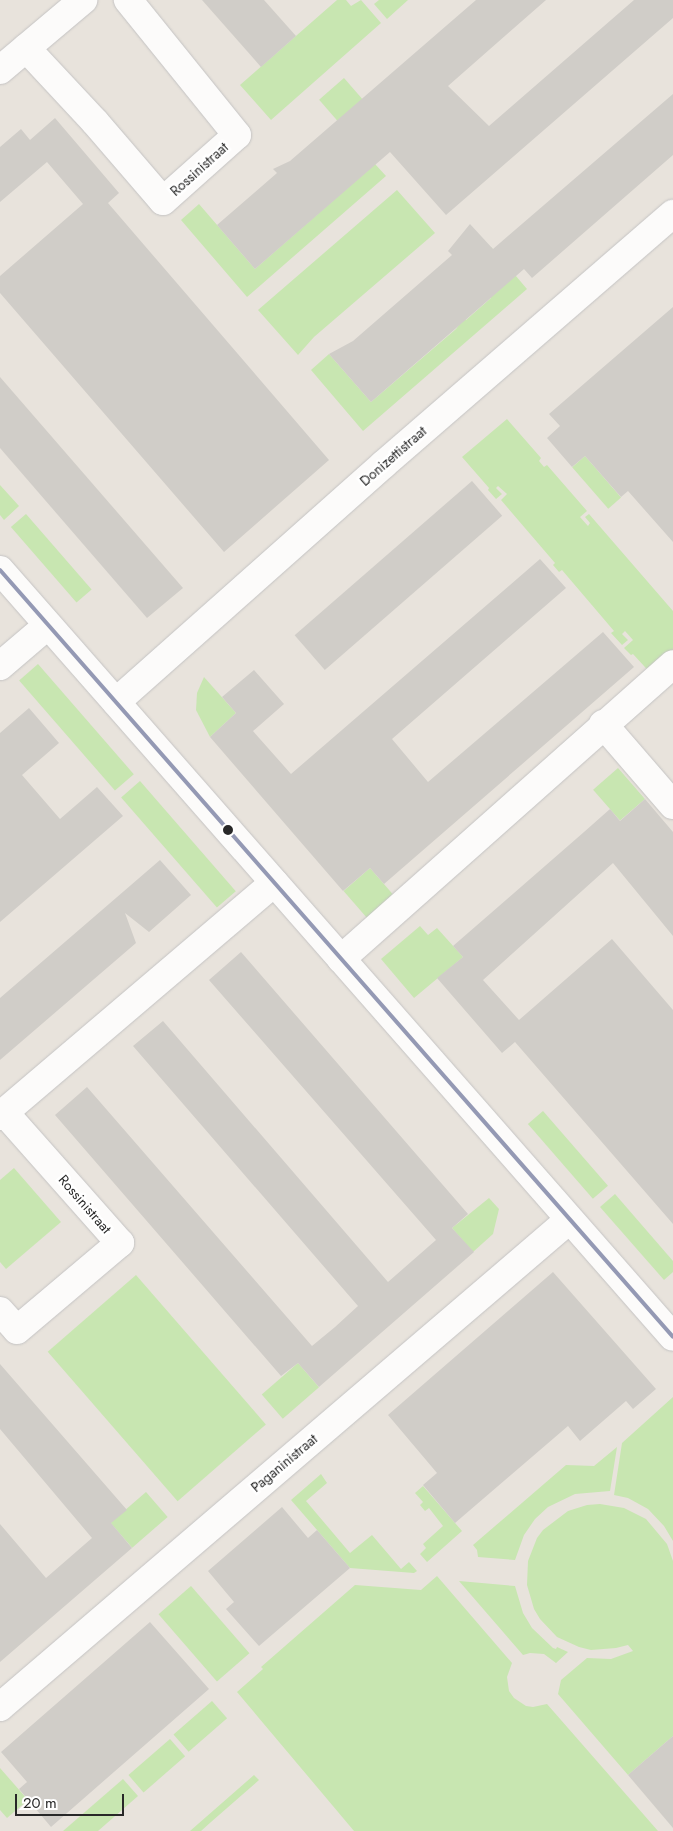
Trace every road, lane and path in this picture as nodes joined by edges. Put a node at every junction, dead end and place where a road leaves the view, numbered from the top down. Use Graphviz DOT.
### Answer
graph roads {
  1 [pos="83,0"];
  2 [pos="128,0"];
  3 [pos="26,48"];
  4 [pos="0,70"];
  5 [pos="673,214"];
  6 [pos="0,570"];
  7 [pos="48,624"];
  8 [pos="673,664"];
  9 [pos="0,666"];
  10 [pos="116,702"];
  11 [pos="604,724"];
  12 [pos="673,804"];
  13 [pos="274,882"];
  14 [pos="341,959"];
  15 [pos="2,1114"];
  16 [pos="569,1220"];
  17 [pos="0,1311"];
  18 [pos="673,1337"];
  19 [pos="0,1707"];
  1 -- 3 [label="street"];
  2 -- 3 [label="street, Rossinistraat"];
  3 -- 4 [label="street"];
  5 -- 10 [label="street, Donizettistraat"];
  6 -- 7 [label="street"];
  7 -- 9 [label="street"];
  7 -- 10 [label="street"];
  8 -- 11 [label="street"];
  10 -- 13 [label="street"];
  11 -- 12 [label="street"];
  11 -- 14 [label="street"];
  13 -- 14 [label="street"];
  13 -- 15 [label="street, Rossinistraat"];
  14 -- 16 [label="street"];
  15 -- 17 [label="street, Rossinistraat"];
  16 -- 18 [label="street"];
  16 -- 19 [label="street, Paganinistraat"];
}
